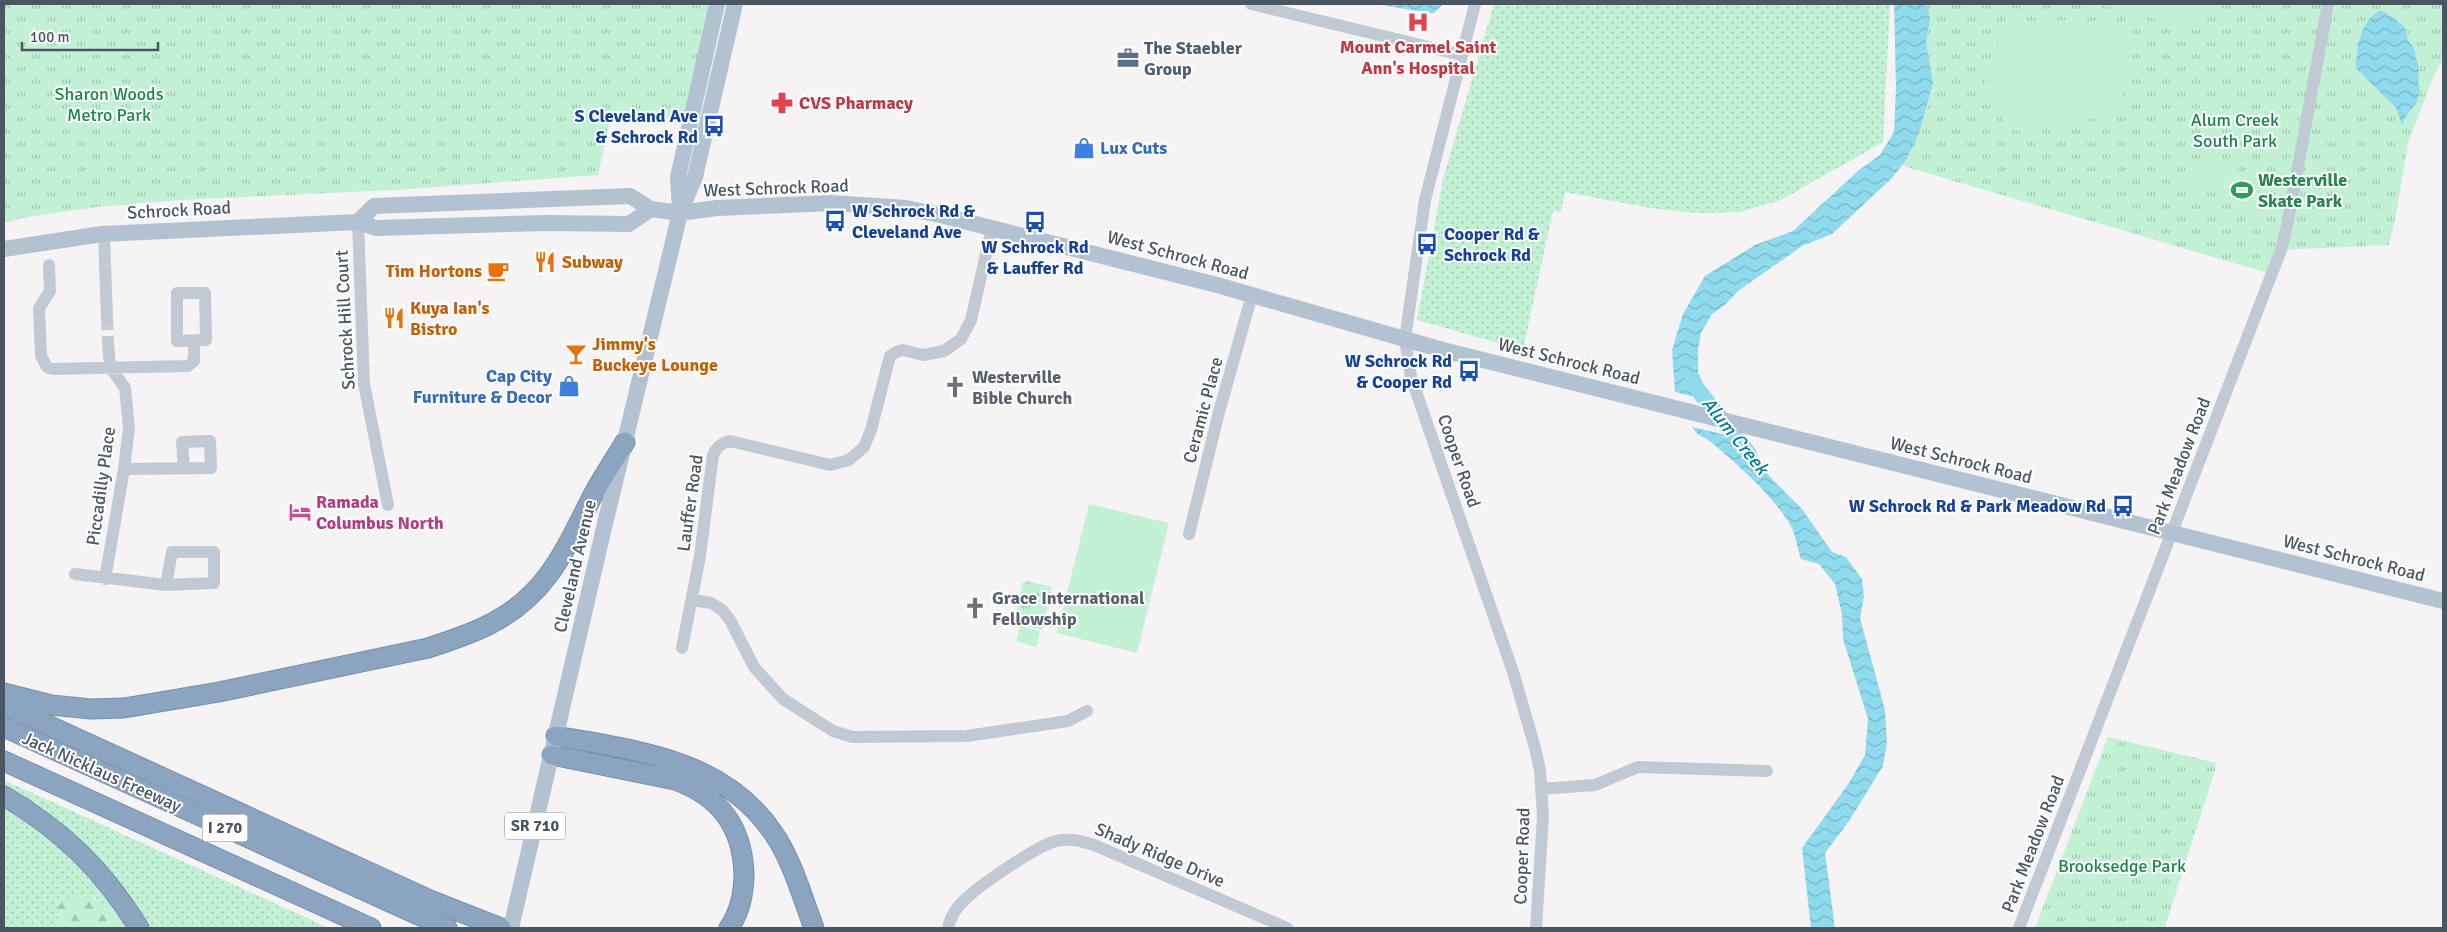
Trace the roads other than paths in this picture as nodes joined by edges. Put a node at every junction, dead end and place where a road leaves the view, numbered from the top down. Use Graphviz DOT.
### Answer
graph roads {
  1 [pos="717,4"];
  2 [pos="735,4"];
  3 [pos="1251,4"];
  4 [pos="1475,4"];
  5 [pos="2328,4"];
  6 [pos="1462,54"];
  7 [pos="650,209"];
  8 [pos="680,213"];
  9 [pos="358,222"];
  10 [pos="992,228"];
  11 [pos="104,234"];
  12 [pos="4,249"];
  13 [pos="48,265"];
  14 [pos="1252,295"];
  15 [pos="107,318"];
  16 [pos="1405,339"];
  17 [pos="194,341"];
  18 [pos="108,343"];
  19 [pos="110,367"];
  20 [pos="625,442"];
  21 [pos="184,469"];
  22 [pos="124,470"];
  23 [pos="388,505"];
  24 [pos="1189,534"];
  25 [pos="2173,534"];
  26 [pos="75,574"];
  27 [pos="105,579"];
  28 [pos="166,585"];
  29 [pos="693,600"];
  30 [pos="2443,601"];
  31 [pos="682,648"];
  32 [pos="4,692"];
  33 [pos="4,706"];
  34 [pos="1088,711"];
  35 [pos="4,727"];
  36 [pos="556,736"];
  37 [pos="552,755"];
  38 [pos="4,761"];
  39 [pos="1767,771"];
  40 [pos="1541,789"];
  41 [pos="4,796"];
  42 [pos="140,928"];
  43 [pos="371,928"];
  44 [pos="447,928"];
  45 [pos="501,928"];
  46 [pos="511,928"];
  47 [pos="729,928"];
  48 [pos="814,928"];
  49 [pos="948,928"];
  50 [pos="1287,928"];
  51 [pos="1536,928"];
  52 [pos="2019,928"];
  1 -- 8 [label="main road"];
  2 -- 8 [label="main road"];
  3 -- 6 [label="street"];
  4 -- 6 [label="street, Cooper Road"];
  5 -- 25 [label="street, Park Meadow Road"];
  6 -- 16 [label="street, Cooper Road"];
  7 -- 8 [label="main road"];
  7 -- 9 [label="main road, Schrock Road"];
  7 -- 9 [label="main road"];
  8 -- 10 [label="main road, West Schrock Road"];
  8 -- 20 [label="main road, Cleveland Avenue / SR 710"];
  9 -- 11 [label="main road, Schrock Road"];
  9 -- 23 [label="street, Schrock Hill Court"];
  10 -- 14 [label="main road, West Schrock Road"];
  10 -- 29 [label="street, Lauffer Road"];
  11 -- 12 [label="main road, Schrock Road"];
  11 -- 15 [label="street"];
  13 -- 19 [label="street"];
  14 -- 16 [label="main road, West Schrock Road"];
  14 -- 24 [label="street, Ceramic Place"];
  16 -- 25 [label="main road, West Schrock Road"];
  16 -- 40 [label="street, Cooper Road"];
  17 -- 19 [label="street"];
  18 -- 19 [label="street"];
  19 -- 22 [label="street, Piccadilly Place"];
  20 -- 32 [label="highway"];
  20 -- 36 [label="main road, Cleveland Avenue / SR 710"];
  21 -- 22 [label="street"];
  22 -- 27 [label="street, Piccadilly Place"];
  25 -- 30 [label="main road, West Schrock Road"];
  25 -- 52 [label="street, Park Meadow Road"];
  26 -- 27 [label="street"];
  27 -- 28 [label="street"];
  29 -- 31 [label="street, Lauffer Road"];
  29 -- 34 [label="street"];
  33 -- 45 [label="highway"];
  35 -- 44 [label="highway, Jack Nicklaus Freeway / I 270"];
  36 -- 37 [label="main road, Cleveland Avenue / SR 710"];
  36 -- 48 [label="highway"];
  37 -- 46 [label="main road, Cleveland Avenue / SR 710"];
  37 -- 47 [label="highway"];
  38 -- 43 [label="highway, Jack Nicklaus Freeway / I 270"];
  39 -- 40 [label="street"];
  40 -- 51 [label="street, Cooper Road"];
  41 -- 42 [label="highway"];
  49 -- 50 [label="street, Shady Ridge Drive"];
}
